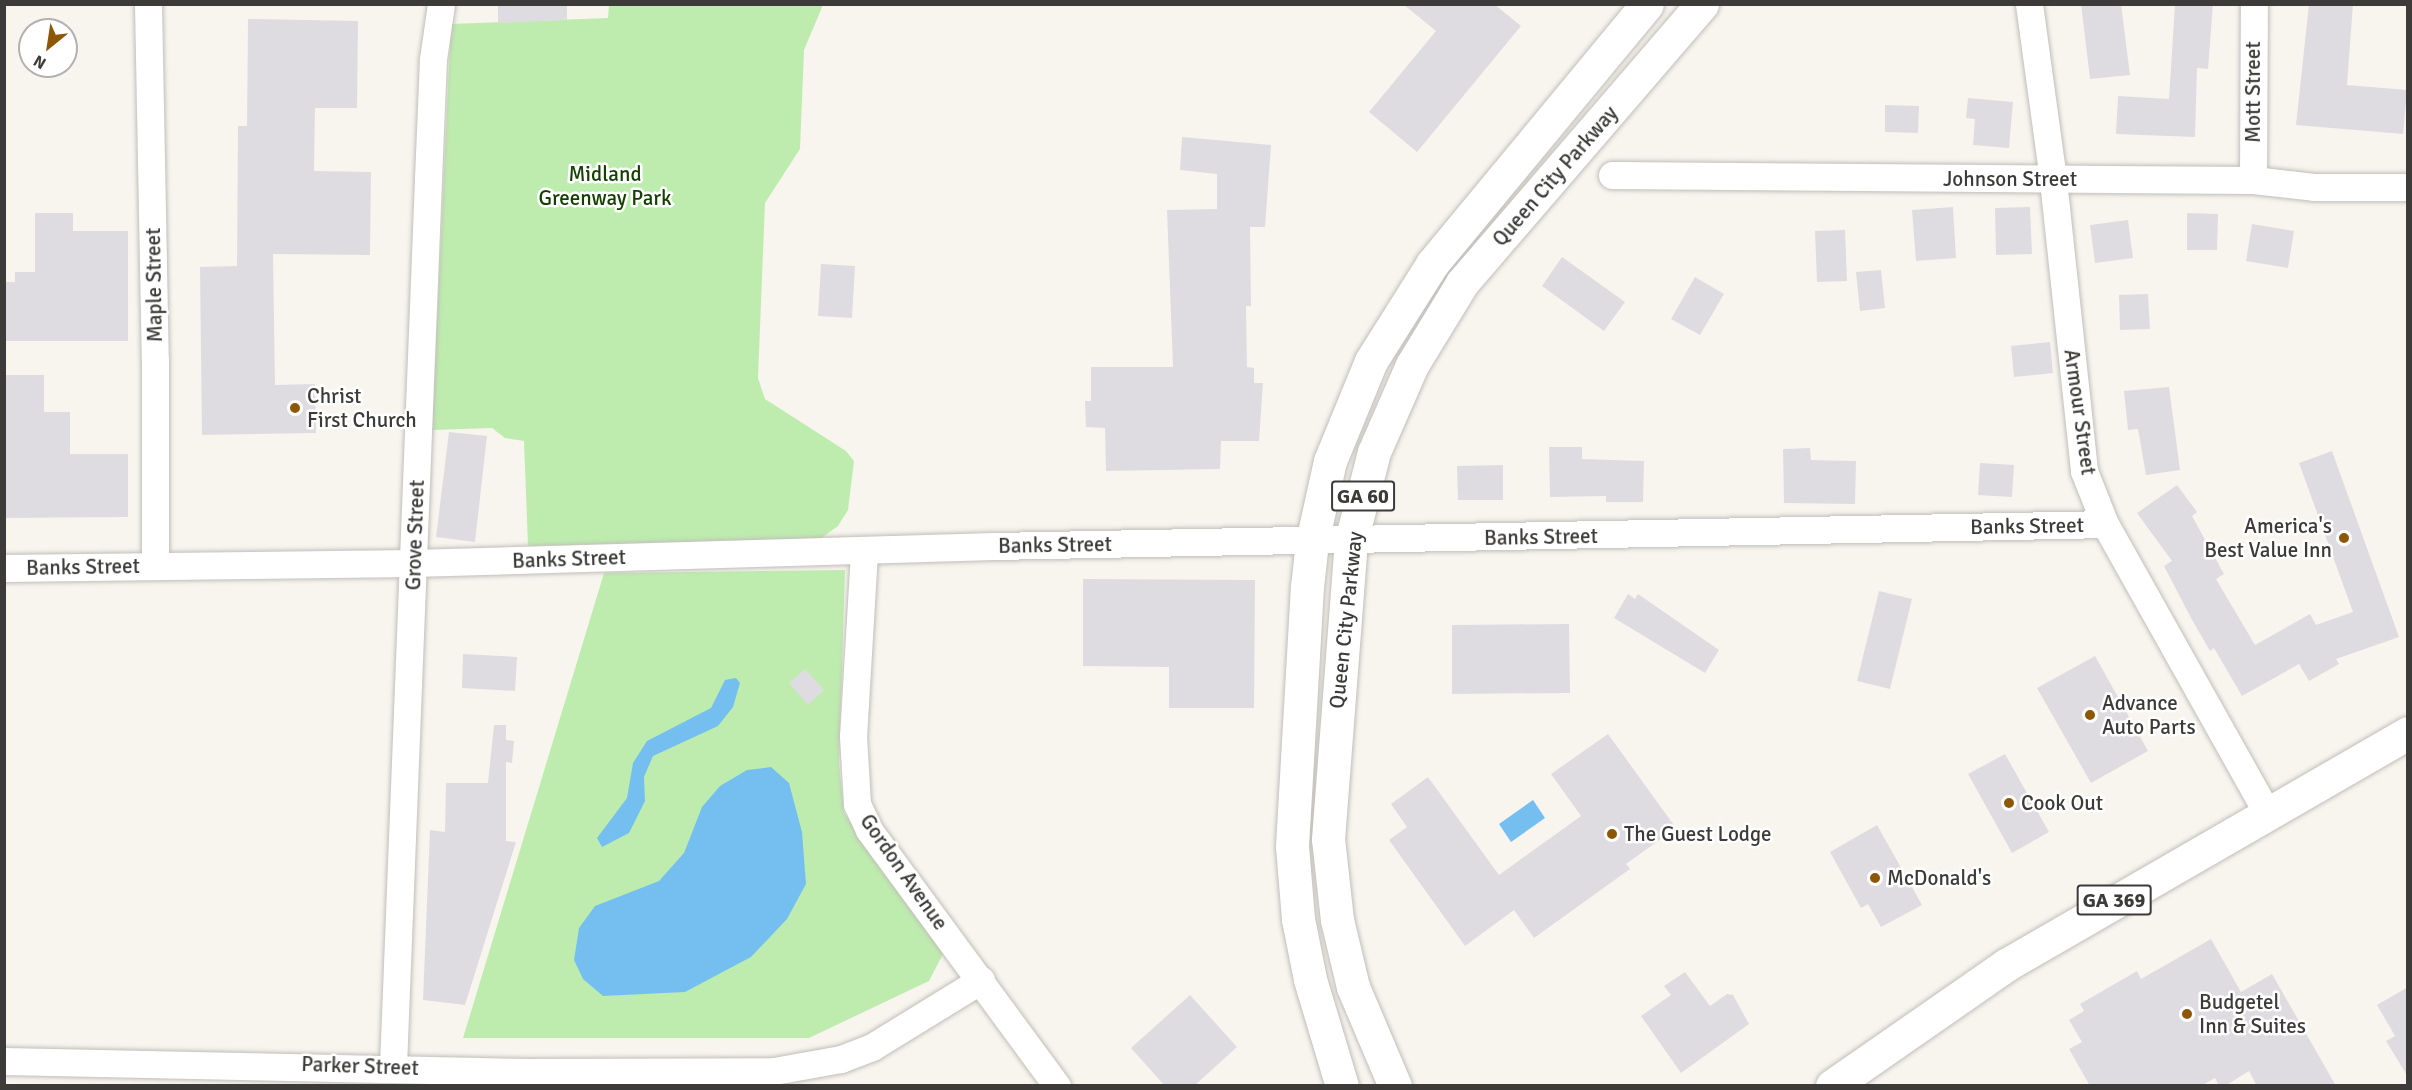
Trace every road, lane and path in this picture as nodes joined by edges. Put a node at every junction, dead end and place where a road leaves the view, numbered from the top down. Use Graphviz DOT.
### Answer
graph roads {
  1 [pos="148,4"];
  2 [pos="441,4"];
  3 [pos="1647,4"];
  4 [pos="1702,4"];
  5 [pos="2030,4"];
  6 [pos="2253,4"];
  7 [pos="1611,175"];
  8 [pos="2053,180"];
  9 [pos="2253,180"];
  10 [pos="2408,187"];
  11 [pos="2105,524"];
  12 [pos="1351,541"];
  13 [pos="1312,542"];
  14 [pos="864,552"];
  15 [pos="413,563"];
  16 [pos="155,566"];
  17 [pos="4,568"];
  18 [pos="2408,733"];
  19 [pos="2267,813"];
  20 [pos="981,980"];
  21 [pos="4,1061"];
  22 [pos="393,1066"];
  23 [pos="163,1074"];
  24 [pos="648,1078"];
  25 [pos="1057,1086"];
  26 [pos="1342,1086"];
  27 [pos="1395,1086"];
  28 [pos="1833,1086"];
  1 -- 16 [label="street, Maple Street"];
  2 -- 15 [label="street, Grove Street"];
  3 -- 13 [label="main road, Queen City Parkway / GA 60"];
  4 -- 12 [label="main road, Queen City Parkway / GA 60"];
  5 -- 8 [label="street, Armour Street"];
  6 -- 9 [label="street, Mott Street"];
  7 -- 8 [label="street, Johnson Street"];
  8 -- 9 [label="street, Johnson Street"];
  8 -- 11 [label="street, Armour Street"];
  9 -- 10 [label="street, Johnson Street"];
  11 -- 12 [label="street, Banks Street"];
  11 -- 19 [label="street, Armour Street"];
  12 -- 13 [label="street, Banks Street"];
  12 -- 27 [label="main road, Queen City Parkway / GA 60"];
  13 -- 14 [label="street, Banks Street"];
  13 -- 26 [label="main road, Queen City Parkway / GA 60"];
  14 -- 15 [label="street, Banks Street"];
  14 -- 20 [label="street, Gordon Avenue"];
  15 -- 16 [label="street, Banks Street"];
  15 -- 22 [label="street, Grove Street"];
  16 -- 17 [label="street, Banks Street"];
  18 -- 19 [label="main road, GA 369"];
  19 -- 28 [label="main road, GA 369"];
  20 -- 24 [label="street, Parker Street"];
  20 -- 25 [label="street, Gordon Avenue"];
  21 -- 23 [label="street, Parker Street"];
  22 -- 23 [label="street, Parker Street"];
  22 -- 24 [label="street, Parker Street"];
}
